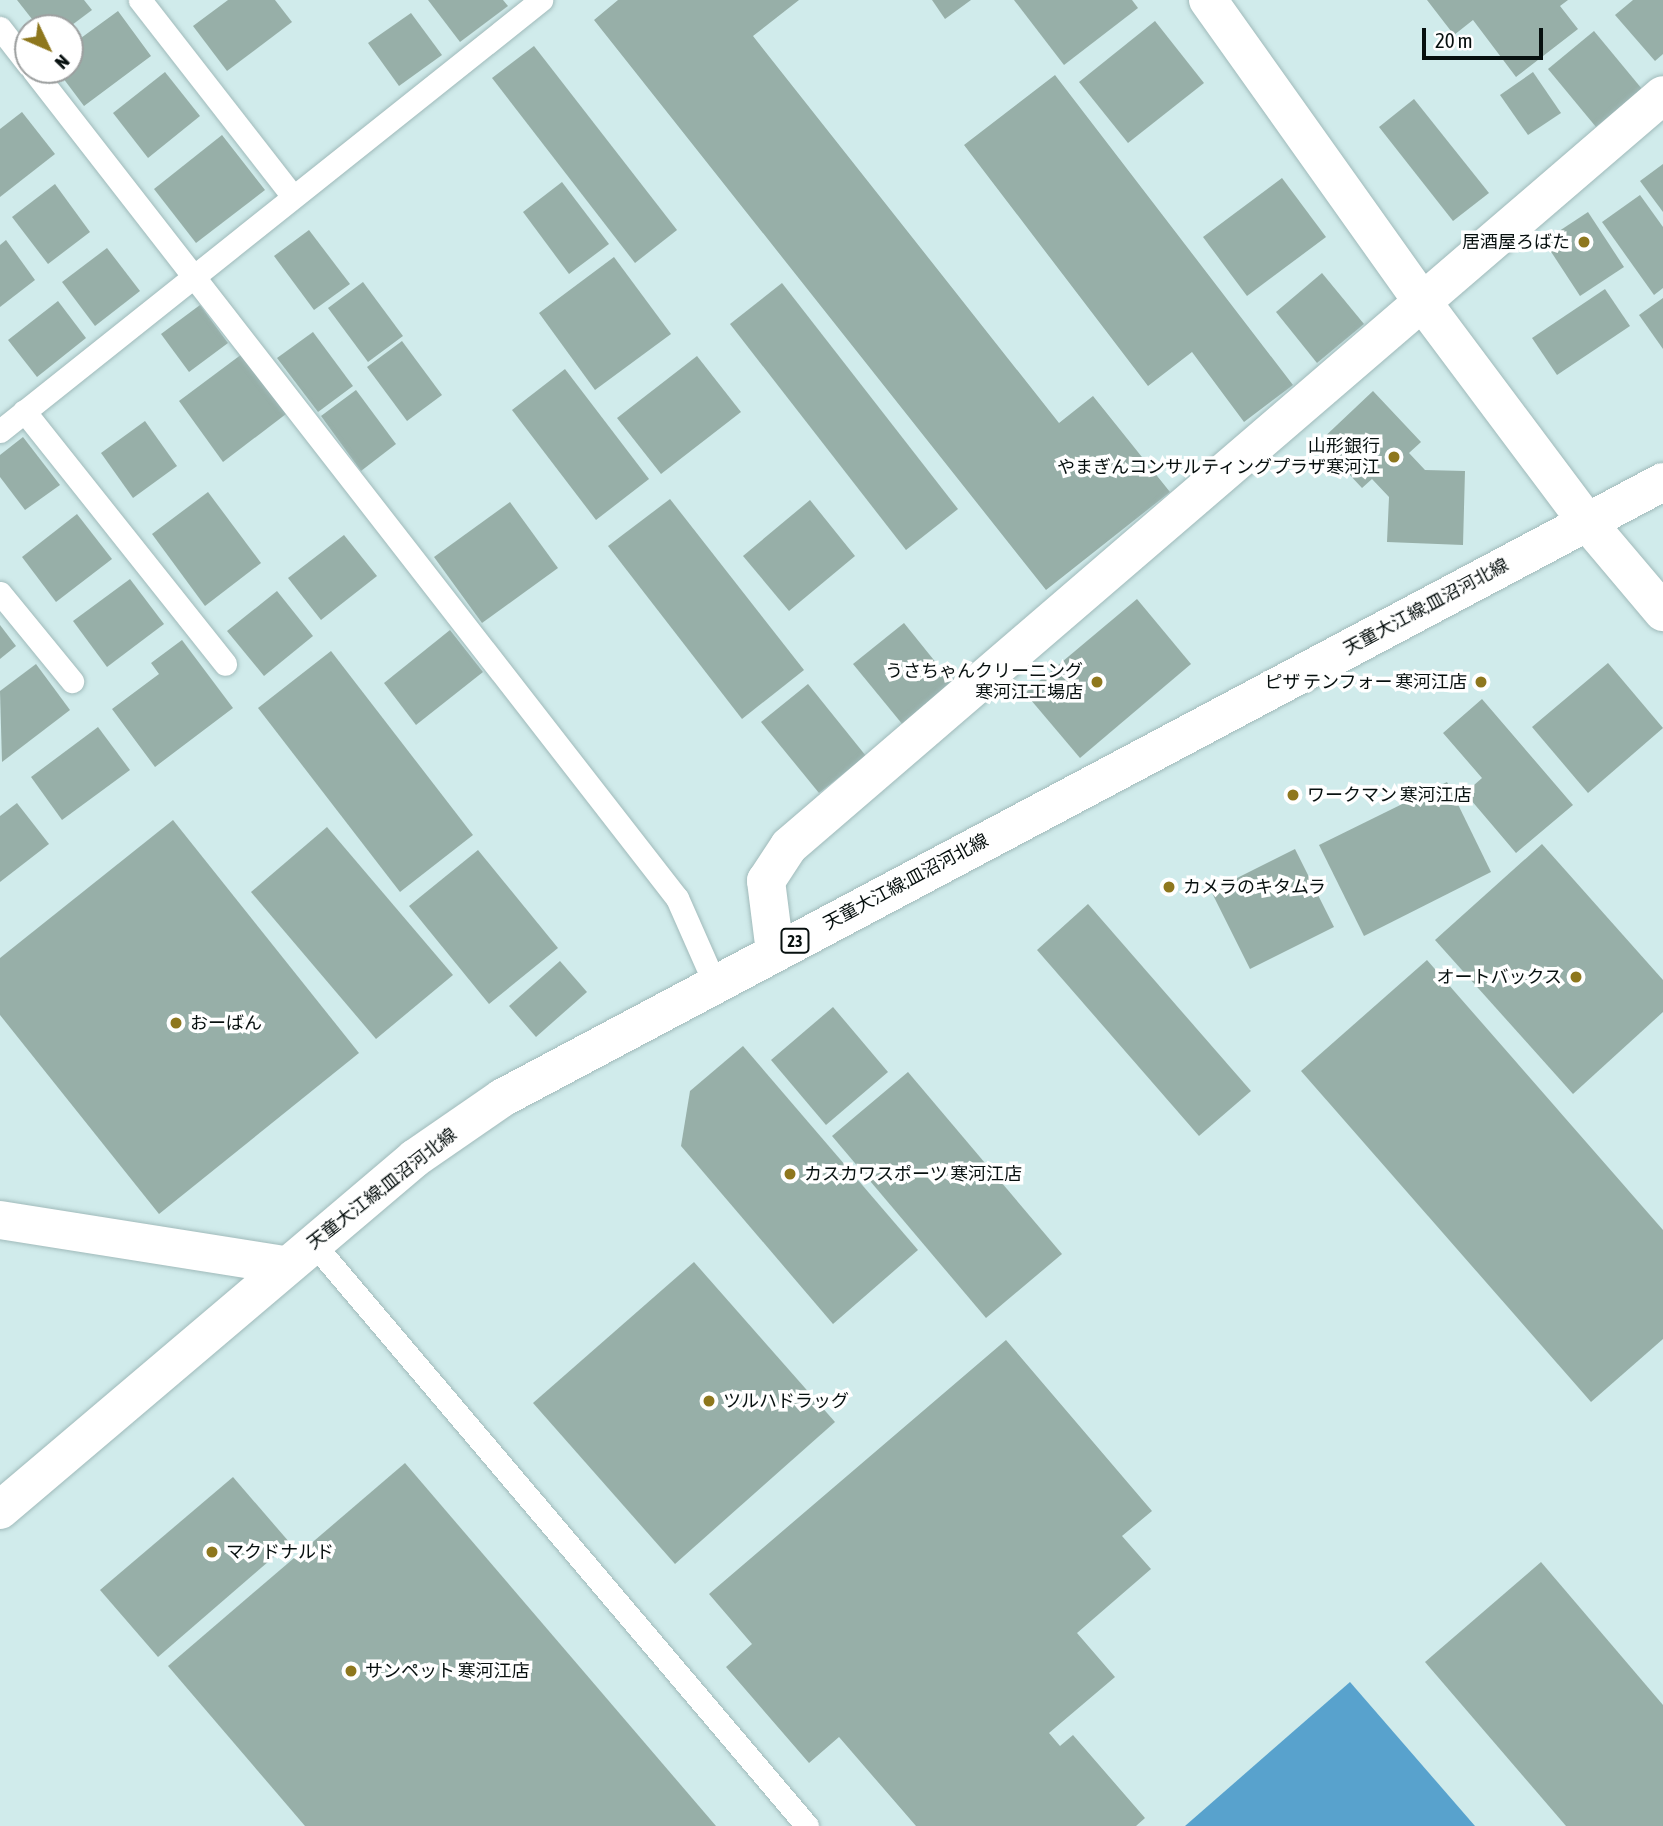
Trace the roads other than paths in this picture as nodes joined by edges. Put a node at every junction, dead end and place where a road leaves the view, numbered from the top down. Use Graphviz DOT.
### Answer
graph roads {
  1 [pos="140,0"];
  2 [pos="541,0"];
  3 [pos="1208,0"];
  4 [pos="0,29"];
  5 [pos="14,46"];
  6 [pos="44,84"];
  7 [pos="1663,94"];
  8 [pos="292,195"];
  9 [pos="193,275"];
  10 [pos="1423,303"];
  11 [pos="24,411"];
  12 [pos="0,431"];
  13 [pos="1663,482"];
  14 [pos="1587,522"];
  15 [pos="0,593"];
  16 [pos="1663,611"];
  17 [pos="225,664"];
  18 [pos="72,681"];
  19 [pos="775,952"];
  20 [pos="715,984"];
  21 [pos="0,1220"];
  22 [pos="299,1254"];
  23 [pos="0,1510"];
  24 [pos="807,1826"];
  1 -- 8 [label="lane"];
  2 -- 8 [label="lane"];
  3 -- 10 [label="street"];
  4 -- 5 [label="lane"];
  6 -- 9 [label="lane"];
  7 -- 10 [label="street"];
  8 -- 9 [label="lane"];
  9 -- 11 [label="lane"];
  9 -- 20 [label="lane"];
  10 -- 14 [label="street"];
  10 -- 19 [label="street"];
  11 -- 12 [label="lane"];
  11 -- 17 [label="lane"];
  13 -- 14 [label="street, 天童大江線;皿沼河北線 / 23"];
  14 -- 16 [label="street"];
  14 -- 19 [label="street, 天童大江線;皿沼河北線 / 23"];
  15 -- 18 [label="lane"];
  19 -- 20 [label="street, 天童大江線;皿沼河北線 / 23"];
  20 -- 22 [label="street, 天童大江線;皿沼河北線 / 23"];
  21 -- 22 [label="street"];
  22 -- 23 [label="street, 天童大江線;皿沼河北線 / 23"];
  22 -- 24 [label="lane"];
}
